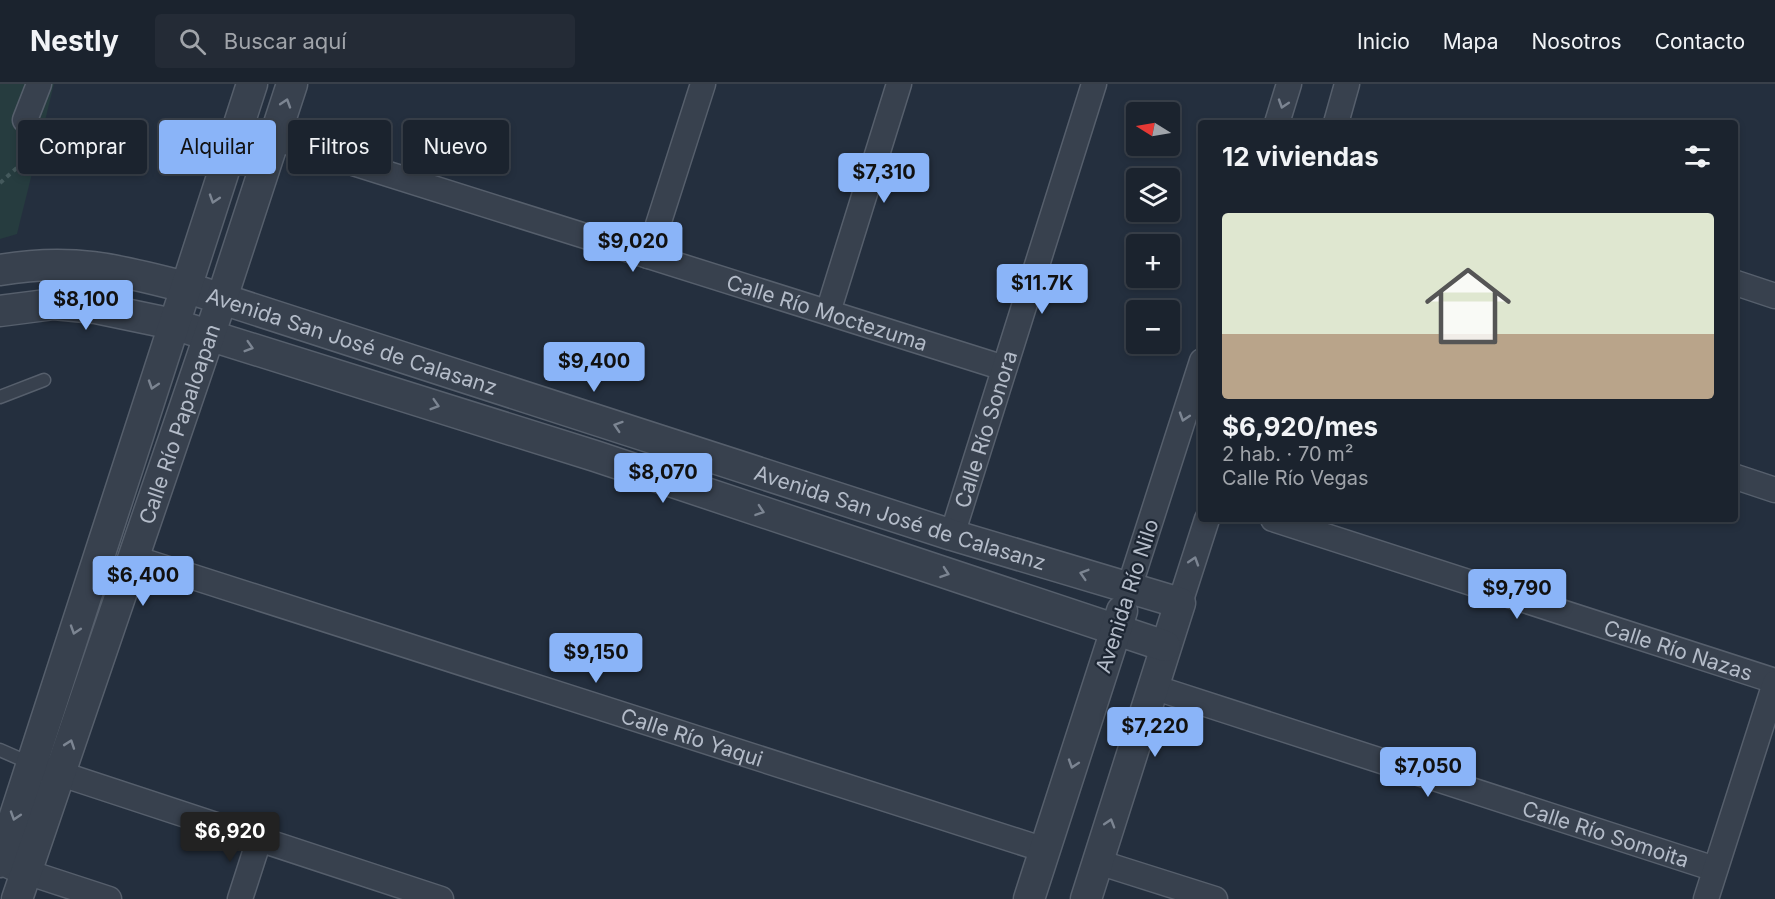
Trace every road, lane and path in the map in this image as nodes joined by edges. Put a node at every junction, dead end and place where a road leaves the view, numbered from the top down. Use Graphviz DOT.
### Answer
graph roads {
  1 [pos="39,84"];
  2 [pos="252,84"];
  3 [pos="292,84"];
  4 [pos="703,84"];
  5 [pos="899,84"];
  6 [pos="1094,84"];
  7 [pos="1289,84"];
  8 [pos="1347,84"];
  9 [pos="25,120"];
  10 [pos="1278,120"];
  11 [pos="1337,120"];
  12 [pos="276,132"];
  13 [pos="276,139"];
  14 [pos="18,167"];
  15 [pos="262,174"];
  16 [pos="0,183"];
  17 [pos="648,256"];
  18 [pos="0,270"];
  19 [pos="1738,284"];
  20 [pos="185,287"];
  21 [pos="1775,296"];
  22 [pos="222,298"];
  23 [pos="0,311"];
  24 [pos="828,312"];
  25 [pos="172,324"];
  26 [pos="210,335"];
  27 [pos="1004,368"];
  28 [pos="1198,374"];
  29 [pos="44,380"];
  30 [pos="0,397"];
  31 [pos="1738,478"];
  32 [pos="1775,490"];
  33 [pos="1206,522"];
  34 [pos="1282,522"];
  35 [pos="952,535"];
  36 [pos="134,558"];
  37 [pos="1130,588"];
  38 [pos="1180,603"];
  39 [pos="1116,631"];
  40 [pos="1165,646"];
  41 [pos="1775,682"];
  42 [pos="1153,687"];
  43 [pos="0,750"];
  44 [pos="32,765"];
  45 [pos="60,774"];
  46 [pos="259,840"];
  47 [pos="1045,850"];
  48 [pos="1098,862"];
  49 [pos="1715,869"];
  50 [pos="11,874"];
  51 [pos="109,899"];
  52 [pos="240,899"];
  53 [pos="441,899"];
  54 [pos="1029,899"];
  55 [pos="1086,899"];
  56 [pos="1215,899"];
  57 [pos="1706,899"];
  1 -- 9 [label="street"];
  2 -- 20 [label="street, Calle Río Papaloapan, one-way"];
  12 -- 3 [label="street, Calle Río Papaloapan, one-way"];
  4 -- 17 [label="street"];
  5 -- 24 [label="street"];
  6 -- 27 [label="street, Calle Río Sonora"];
  7 -- 10 [label="street, one-way"];
  8 -- 11 [label="street"];
  13 -- 17 [label="street, Calle Río Moctezuma"];
  14 -- 16 [label="path"];
  15 -- 22 [label="street, Calle Río Papaloapan"];
  17 -- 24 [label="street, Calle Río Moctezuma"];
  18 -- 20 [label="street, Avenida San José de Calasanz"];
  19 -- 21 [label="street"];
  20 -- 22 [label="street, Avenida San José de Calasanz"];
  20 -- 25 [label="street, Calle Río Papaloapan"];
  22 -- 26 [label="street, Calle Río Papaloapan"];
  35 -- 22 [label="street, Avenida San José de Calasanz, one-way"];
  23 -- 25 [label="street, Avenida San José de Calasanz"];
  24 -- 27 [label="street, Calle Río Moctezuma"];
  25 -- 26 [label="street, Avenida San José de Calasanz"];
  25 -- 44 [label="street, Calle Río Papaloapan, one-way"];
  26 -- 36 [label="street, Calle Río Papaloapan"];
  26 -- 39 [label="street, Avenida San José de Calasanz, one-way"];
  27 -- 35 [label="street, Calle Río Sonora"];
  28 -- 37 [label="street, Avenida Río Nilo, one-way"];
  29 -- 30 [label="lane"];
  31 -- 32 [label="street"];
  38 -- 33 [label="street, one-way"];
  34 -- 41 [label="street, Calle Río Nazas"];
  37 -- 35 [label="street, Avenida San José de Calasanz, one-way"];
  45 -- 36 [label="street, Calle Río Papaloapan, one-way"];
  36 -- 47 [label="street, Calle Río Yaqui"];
  37 -- 38 [label="street, Avenida San José de Calasanz"];
  37 -- 39 [label="street, Avenida Río Nilo"];
  38 -- 40 [label="street"];
  39 -- 40 [label="street, Avenida San José de Calasanz"];
  39 -- 47 [label="street, Avenida Río Nilo, one-way"];
  40 -- 42 [label="street"];
  41 -- 49 [label="street"];
  48 -- 42 [label="street, one-way"];
  42 -- 49 [label="street, Calle Río Somoita"];
  43 -- 44 [label="lane"];
  44 -- 45 [label="street"];
  44 -- 50 [label="street, Calle Río Papaloapan, one-way"];
  45 -- 46 [label="street"];
  45 -- 50 [label="street, Calle Río Papaloapan"];
  46 -- 52 [label="street"];
  46 -- 53 [label="street"];
  47 -- 54 [label="street, Avenida Río Nilo"];
  48 -- 55 [label="street"];
  48 -- 56 [label="street"];
  49 -- 57 [label="street"];
  50 -- 51 [label="street"];
}
